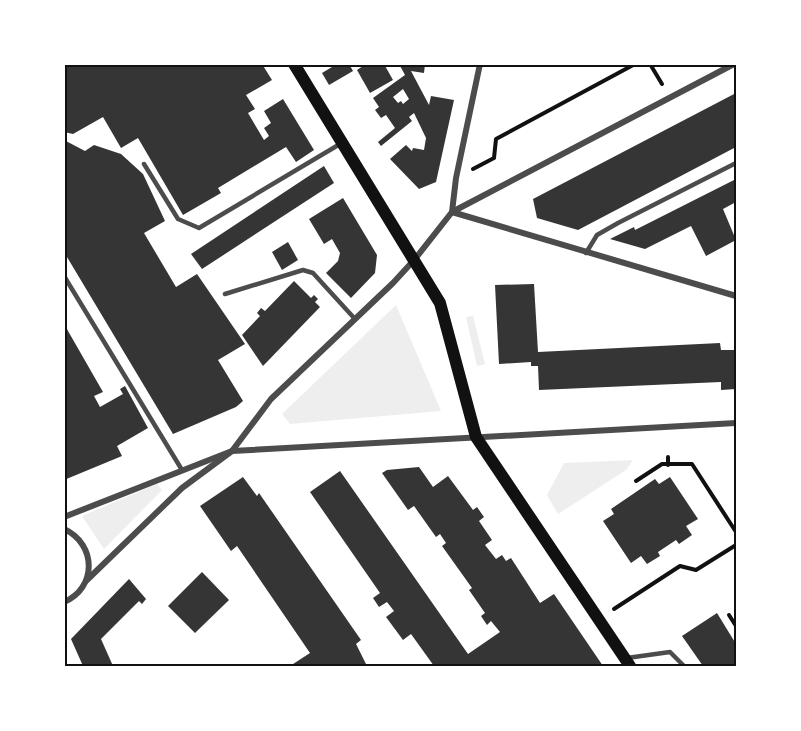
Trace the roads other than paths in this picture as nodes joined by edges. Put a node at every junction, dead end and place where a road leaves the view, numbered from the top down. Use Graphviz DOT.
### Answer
graph roads {
  1 [pos="294,64"];
  2 [pos="480,64"];
  3 [pos="734,64"];
  4 [pos="343,142"];
  5 [pos="736,163"];
  6 [pos="144,164"];
  7 [pos="452,212"];
  8 [pos="586,253"];
  9 [pos="416,259"];
  10 [pos="64,276"];
  11 [pos="225,294"];
  12 [pos="736,296"];
  13 [pos="355,319"];
  14 [pos="736,423"];
  15 [pos="476,437"];
  16 [pos="232,451"];
  17 [pos="182,471"];
  18 [pos="64,517"];
  19 [pos="64,529"];
  20 [pos="87,580"];
  21 [pos="64,602"];
  22 [pos="627,662"];
  23 [pos="684,666"];
  1 -- 4 [label="main road"];
  2 -- 7 [label="street"];
  3 -- 7 [label="street"];
  4 -- 6 [label="lane"];
  4 -- 9 [label="main road"];
  5 -- 8 [label="lane"];
  7 -- 8 [label="street"];
  7 -- 9 [label="street"];
  8 -- 12 [label="street"];
  9 -- 13 [label="street"];
  9 -- 15 [label="main road"];
  10 -- 17 [label="lane"];
  11 -- 13 [label="lane"];
  13 -- 16 [label="street"];
  14 -- 15 [label="street"];
  15 -- 16 [label="street"];
  15 -- 22 [label="main road"];
  16 -- 17 [label="street"];
  16 -- 20 [label="street"];
  17 -- 18 [label="street"];
  19 -- 20 [label="street"];
  20 -- 21 [label="street"];
  22 -- 23 [label="lane"];
}
